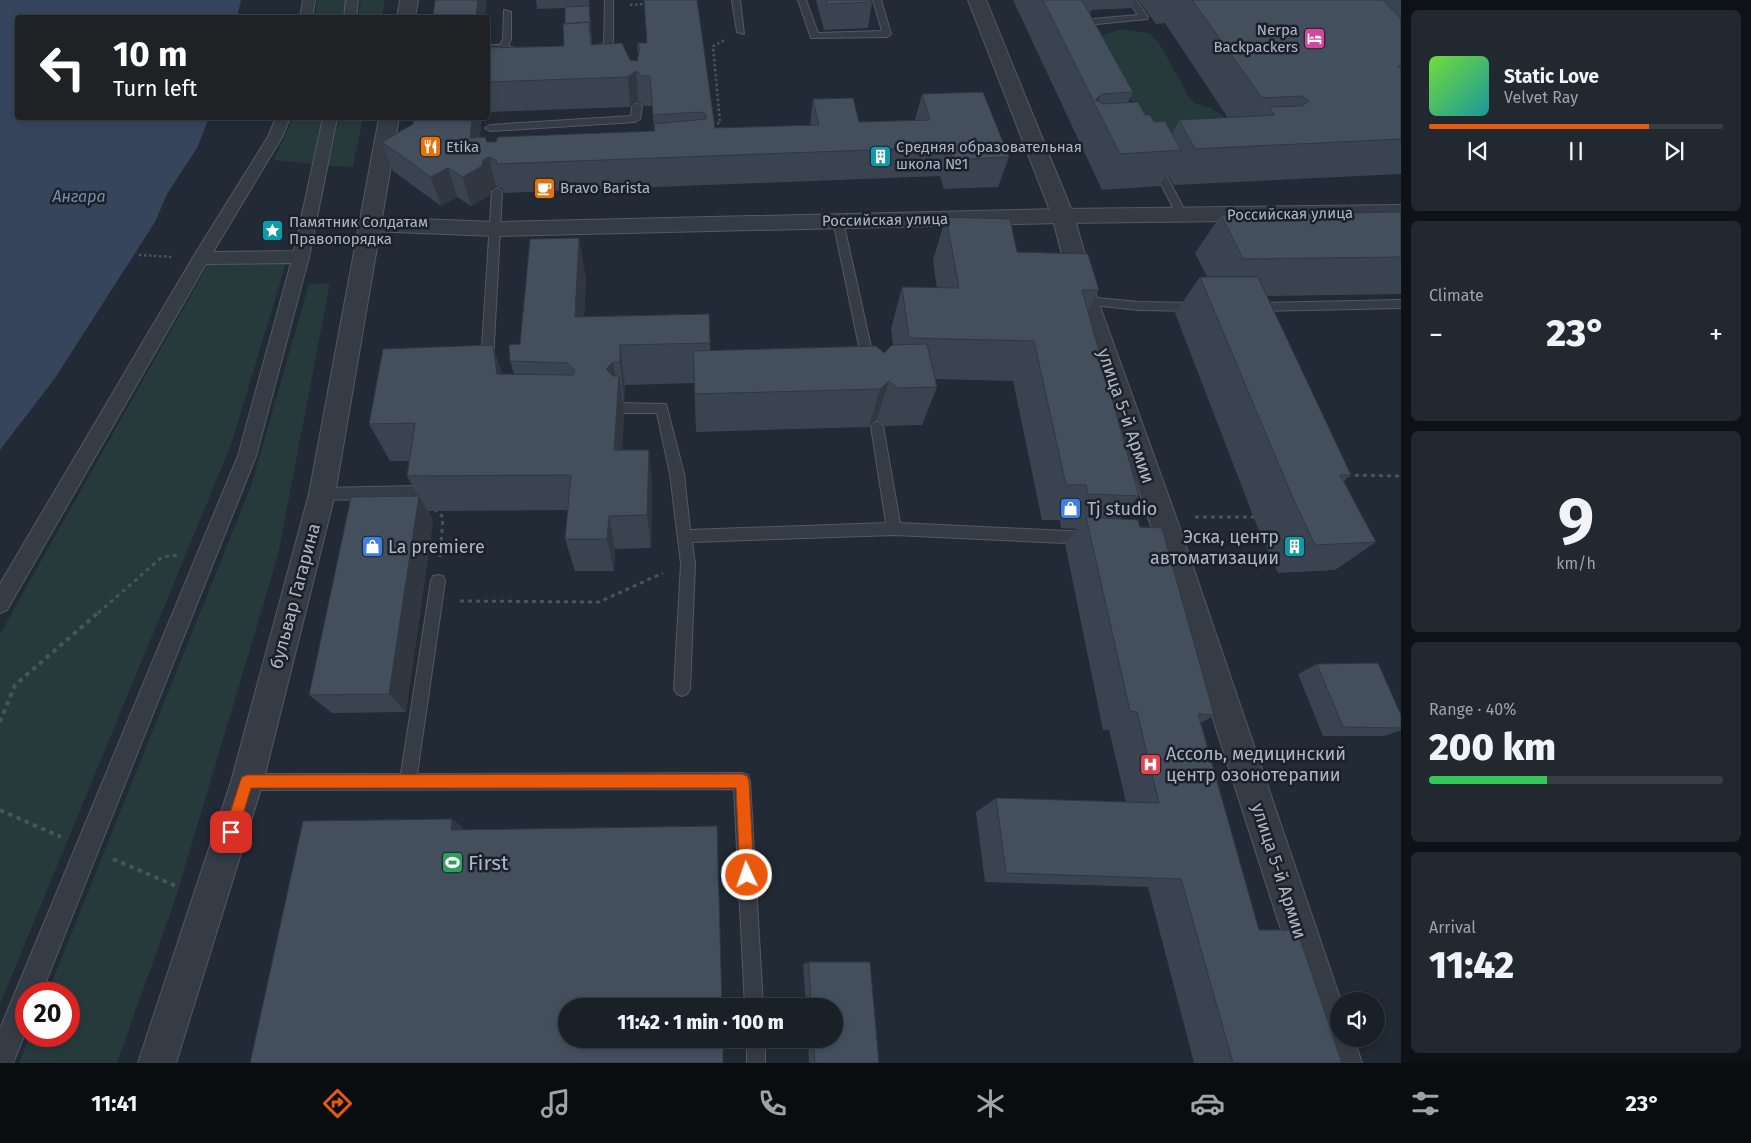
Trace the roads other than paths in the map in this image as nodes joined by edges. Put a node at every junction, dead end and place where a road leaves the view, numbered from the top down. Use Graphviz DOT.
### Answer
graph roads {
  1 [pos="309,0"];
  2 [pos="352,0"];
  3 [pos="409,0"];
  4 [pos="609,0"];
  5 [pos="736,0"];
  6 [pos="802,0"];
  7 [pos="877,0"];
  8 [pos="977,0"];
  9 [pos="1132,0"];
  10 [pos="507,12"];
  11 [pos="306,15"];
  12 [pos="350,15"];
  13 [pos="406,15"];
  14 [pos="741,32"];
  15 [pos="1091,40"];
  16 [pos="503,46"];
  17 [pos="490,48"];
  18 [pos="580,48"];
  19 [pos="534,52"];
  20 [pos="636,106"];
  21 [pos="281,120"];
  22 [pos="330,120"];
  23 [pos="389,120"];
  24 [pos="490,128"];
  25 [pos="1150,153"];
  26 [pos="497,191"];
  27 [pos="1401,212"];
  28 [pos="1063,216"];
  29 [pos="1182,216"];
  30 [pos="838,221"];
  31 [pos="369,224"];
  32 [pos="495,229"];
  33 [pos="301,257"];
  34 [pos="201,258"];
  35 [pos="1086,301"];
  36 [pos="1401,304"];
  37 [pos="1206,307"];
  38 [pos="1242,308"];
  39 [pos="496,374"];
  40 [pos="871,376"];
  41 [pos="620,408"];
  42 [pos="877,426"];
  43 [pos="416,492"];
  44 [pos="322,494"];
  45 [pos="894,530"];
  46 [pos="684,536"];
  47 [pos="1101,538"];
  48 [pos="438,581"];
  49 [pos="0,603"];
  50 [pos="682,689"];
  51 [pos="247,782"];
  52 [pos="408,782"];
  53 [pos="33,982"];
  54 [pos="754,998"];
  55 [pos="15,1026"];
  56 [pos="756,1048"];
  57 [pos="0,1062"];
  58 [pos="157,1063"];
  59 [pos="756,1063"];
  60 [pos="1343,1063"];
  1 -- 11 [label="street"];
  2 -- 12 [label="street"];
  3 -- 13 [label="street"];
  4 -- 18 [label="lane"];
  5 -- 14 [label="lane"];
  6 -- 7 [label="lane"];
  8 -- 28 [label="street, улица 5-й Армии"];
  9 -- 15 [label="lane"];
  10 -- 16 [label="lane"];
  16 -- 17 [label="lane"];
  16 -- 19 [label="lane"];
  20 -- 24 [label="lane"];
  21 -- 34 [label="street"];
  22 -- 33 [label="street"];
  23 -- 31 [label="street, бульвар Гагарина"];
  25 -- 29 [label="lane"];
  26 -- 32 [label="lane"];
  27 -- 29 [label="street, Российская улица"];
  28 -- 29 [label="street, Российская улица"];
  28 -- 30 [label="street, Российская улица"];
  28 -- 35 [label="street, улица 5-й Армии"];
  30 -- 32 [label="street, Российская улица"];
  30 -- 40 [label="lane"];
  31 -- 32 [label="street, Российская улица"];
  31 -- 44 [label="street, бульвар Гагарина"];
  32 -- 39 [label="lane"];
  33 -- 34 [label="street"];
  33 -- 53 [label="street"];
  34 -- 49 [label="street"];
  35 -- 37 [label="lane"];
  35 -- 60 [label="street, улица 5-й Армии"];
  36 -- 38 [label="lane"];
  41 -- 46 [label="lane"];
  42 -- 45 [label="lane"];
  43 -- 44 [label="lane"];
  44 -- 51 [label="street, бульвар Гагарина"];
  45 -- 46 [label="lane"];
  45 -- 47 [label="lane"];
  46 -- 50 [label="lane"];
  48 -- 52 [label="lane"];
  51 -- 52 [label="lane"];
  51 -- 58 [label="street, бульвар Гагарина"];
  52 -- 54 [label="lane"];
  55 -- 57 [label="street"];
  56 -- 59 [label="lane"];
}
